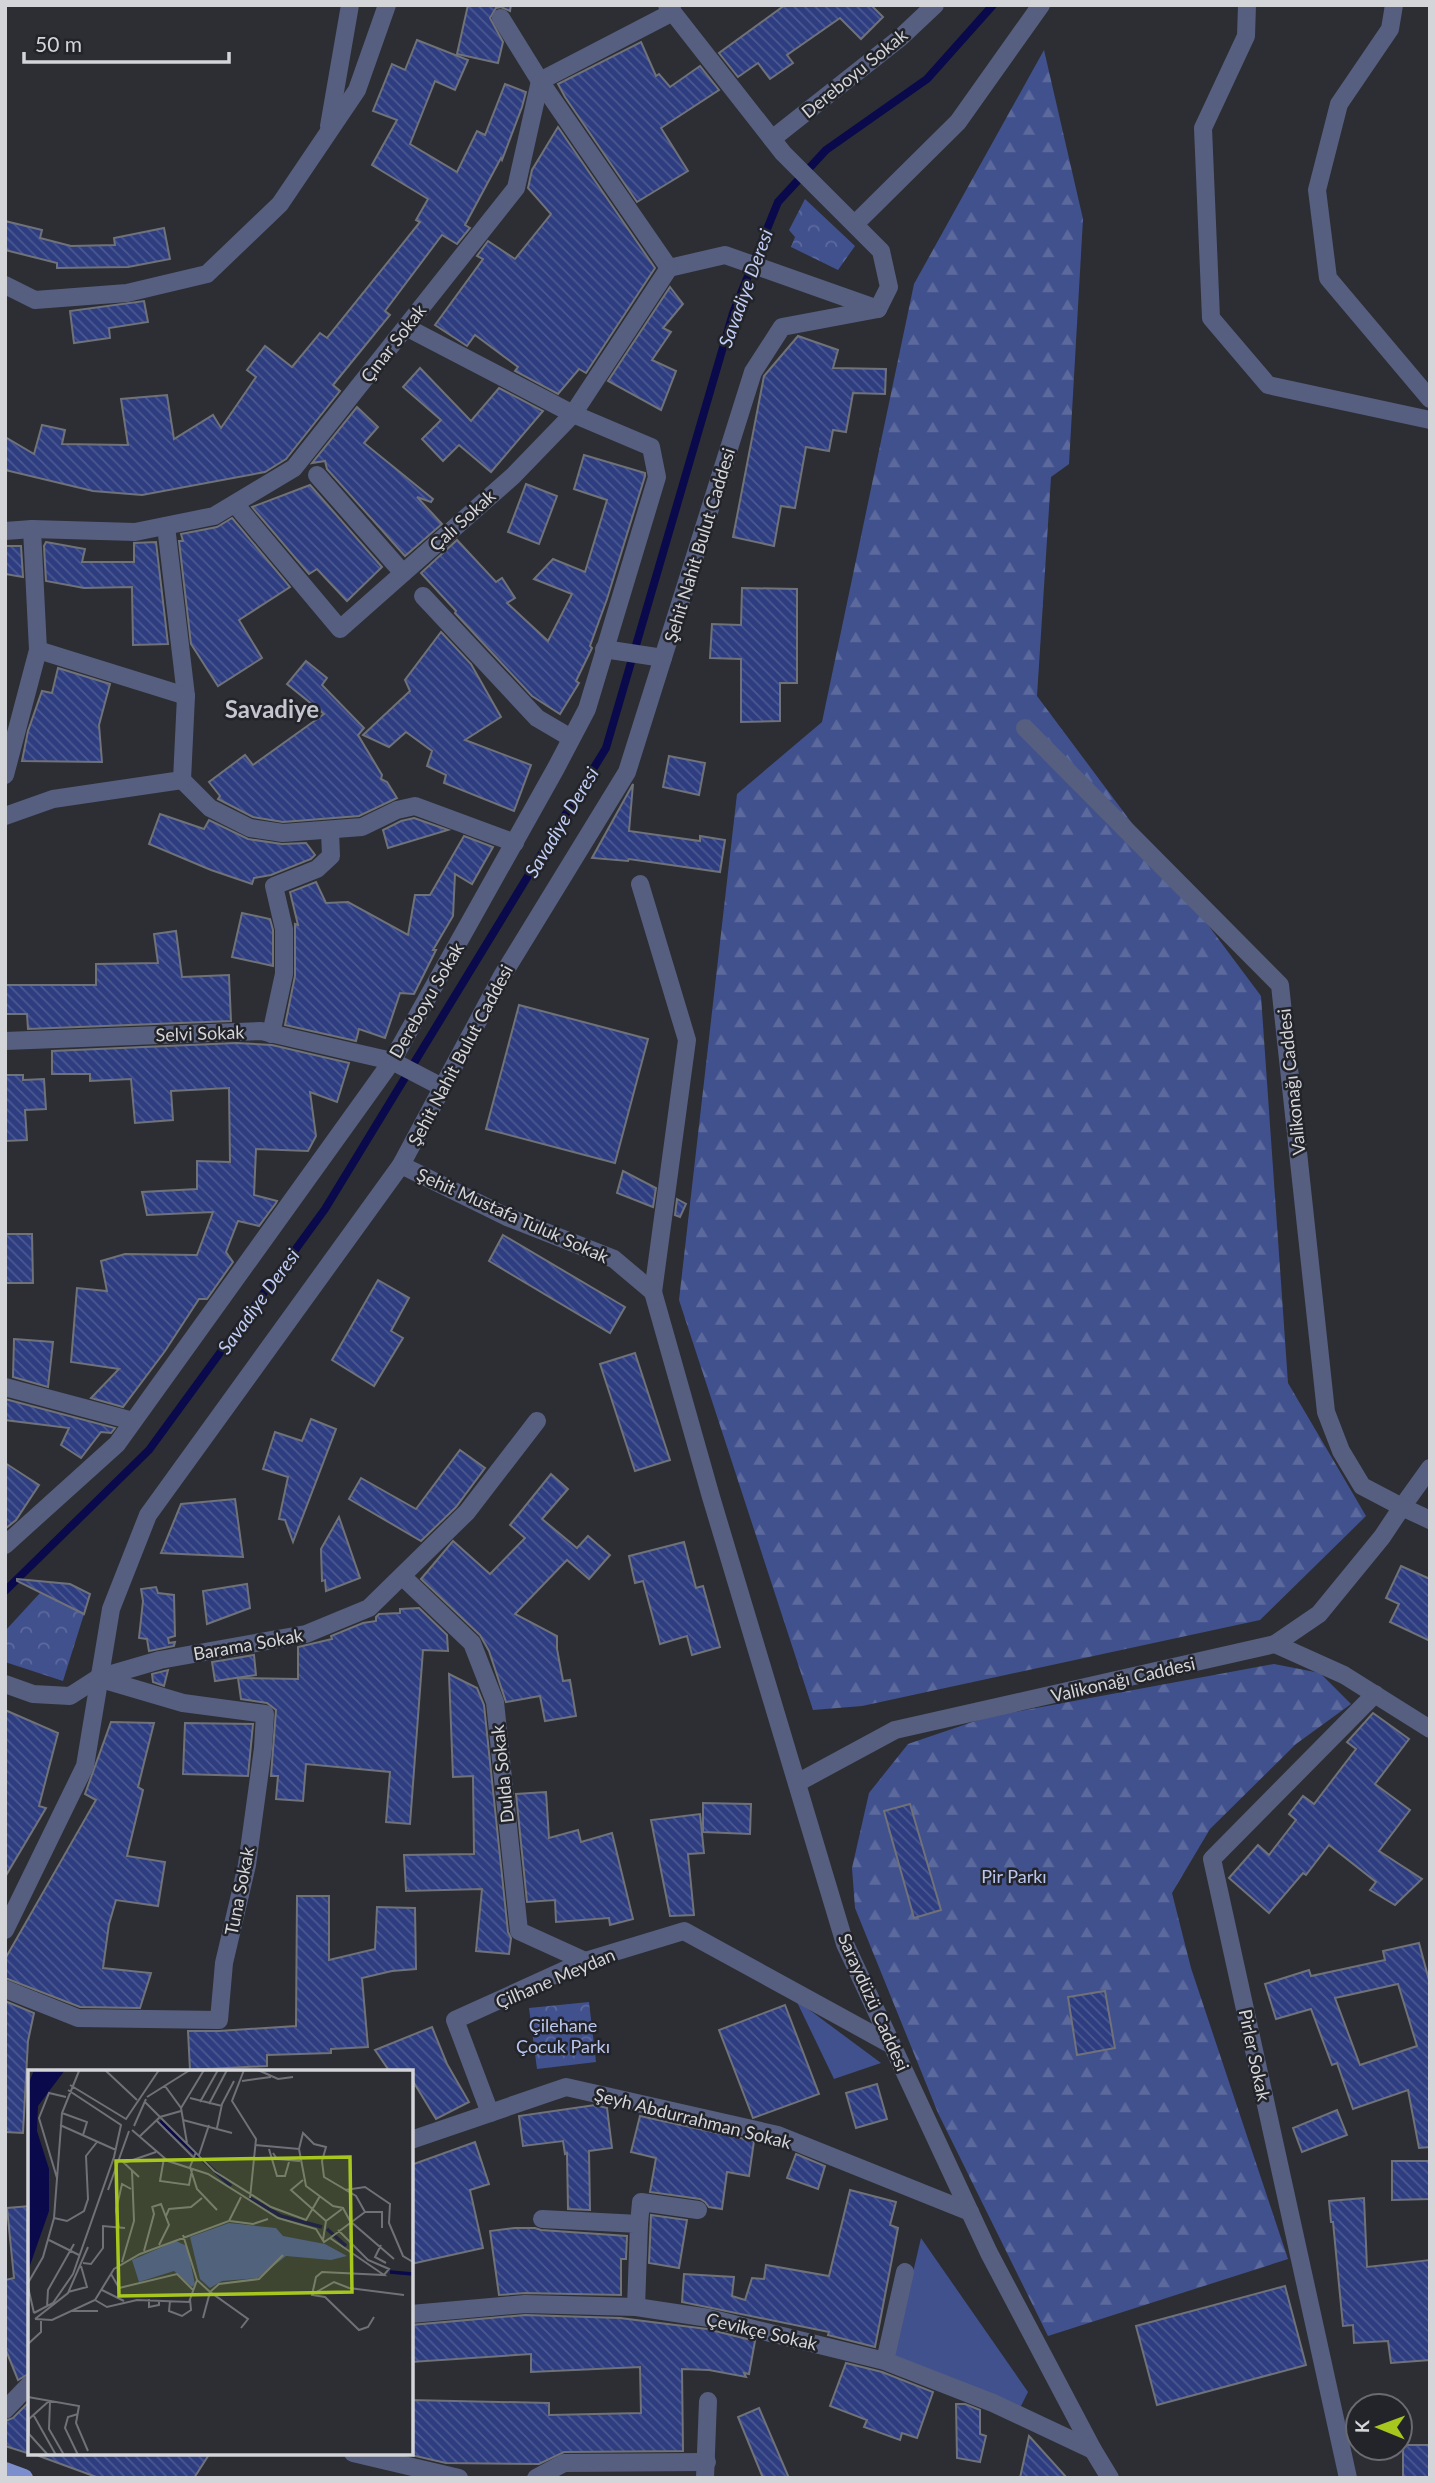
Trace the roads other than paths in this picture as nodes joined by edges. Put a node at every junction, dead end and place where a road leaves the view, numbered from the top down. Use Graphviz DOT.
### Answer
graph roads {
  1 [pos="350,5"];
  2 [pos="387,5"];
  3 [pos="935,5"];
  4 [pos="1041,5"];
  5 [pos="1247,5"];
  6 [pos="1394,5"];
  7 [pos="670,8"];
  8 [pos="501,18"];
  9 [pos="540,81"];
  10 [pos="327,133"];
  11 [pos="777,146"];
  12 [pos="855,224"];
  13 [pos="669,268"];
  14 [pos="5,285"];
  15 [pos="878,309"];
  16 [pos="406,327"];
  17 [pos="1430,399"];
  18 [pos="573,414"];
  19 [pos="1430,420"];
  20 [pos="317,475"];
  21 [pos="235,504"];
  22 [pos="166,526"];
  23 [pos="32,529"];
  24 [pos="5,531"];
  25 [pos="403,573"];
  26 [pos="423,596"];
  27 [pos="38,650"];
  28 [pos="610,651"];
  29 [pos="658,657"];
  30 [pos="186,696"];
  31 [pos="1025,728"];
  32 [pos="571,738"];
  33 [pos="5,775"];
  34 [pos="182,780"];
  35 [pos="5,817"];
  36 [pos="330,831"];
  37 [pos="515,843"];
  38 [pos="640,884"];
  39 [pos="271,1034"];
  40 [pos="5,1041"];
  41 [pos="392,1060"];
  42 [pos="442,1087"];
  43 [pos="401,1165"];
  44 [pos="653,1292"];
  45 [pos="5,1387"];
  46 [pos="133,1421"];
  47 [pos="537,1421"];
  48 [pos="1430,1468"];
  49 [pos="1402,1507"];
  50 [pos="1430,1520"];
  51 [pos="5,1545"];
  52 [pos="403,1577"];
  53 [pos="1275,1644"];
  54 [pos="99,1678"];
  55 [pos="5,1684"];
  56 [pos="1375,1695"];
  57 [pos="1430,1728"];
  58 [pos="797,1783"];
  59 [pos="5,1930"];
  60 [pos="585,1961"];
  61 [pos="5,1989"];
  62 [pos="892,2045"];
  63 [pos="482,2115"];
  64 [pos="413,2139"];
  65 [pos="698,2210"];
  66 [pos="970,2212"];
  67 [pos="542,2219"];
  68 [pos="639,2224"];
  69 [pos="905,2272"];
  70 [pos="636,2307"];
  71 [pos="413,2314"];
  72 [pos="885,2361"];
  73 [pos="5,2383"];
  74 [pos="28,2386"];
  75 [pos="708,2401"];
  76 [pos="9,2405"];
  77 [pos="1093,2450"];
  78 [pos="361,2455"];
  79 [pos="706,2470"];
  80 [pos="5,2471"];
  81 [pos="24,2478"];
  82 [pos="459,2478"];
  83 [pos="536,2478"];
  84 [pos="1110,2478"];
  85 [pos="1348,2478"];
  1 -- 10 [label="street"];
  2 -- 10 [label="street"];
  3 -- 11 [label="street, Dereboyu Sokak"];
  4 -- 12 [label="street"];
  5 -- 19 [label="street"];
  6 -- 17 [label="street"];
  7 -- 9 [label="street"];
  7 -- 11 [label="street"];
  8 -- 9 [label="street"];
  9 -- 13 [label="street"];
  9 -- 16 [label="street, Çınar Sokak"];
  10 -- 14 [label="street"];
  11 -- 12 [label="street"];
  12 -- 15 [label="street"];
  13 -- 15 [label="street"];
  13 -- 18 [label="street, Çalı Sokak"];
  15 -- 29 [label="street, Şehit Nahit Bulut Caddesi"];
  16 -- 18 [label="street"];
  16 -- 21 [label="street, Çınar Sokak"];
  18 -- 25 [label="street, Çalı Sokak"];
  18 -- 28 [label="street, Dereboyu Sokak"];
  20 -- 25 [label="street"];
  21 -- 22 [label="street, Çınar Sokak"];
  21 -- 25 [label="street, Çalı Sokak"];
  22 -- 23 [label="street, Çınar Sokak"];
  22 -- 30 [label="street"];
  23 -- 24 [label="street, Çınar Sokak"];
  23 -- 27 [label="street"];
  26 -- 32 [label="street"];
  27 -- 30 [label="street"];
  27 -- 33 [label="street"];
  28 -- 29 [label="street"];
  28 -- 32 [label="street, Dereboyu Sokak"];
  29 -- 42 [label="street, Şehit Nahit Bulut Caddesi"];
  30 -- 34 [label="street"];
  31 -- 49 [label="street, Valikonağı Caddesi"];
  32 -- 37 [label="street, Dereboyu Sokak"];
  34 -- 35 [label="street"];
  34 -- 36 [label="street"];
  36 -- 37 [label="street"];
  36 -- 39 [label="street"];
  37 -- 41 [label="street, Dereboyu Sokak"];
  38 -- 44 [label="street"];
  39 -- 40 [label="street, Selvi Sokak"];
  39 -- 41 [label="street, Selvi Sokak"];
  41 -- 42 [label="street, Selvi Sokak"];
  41 -- 46 [label="street, Dereboyu Sokak"];
  42 -- 43 [label="street, Şehit Nahit Bulut Caddesi"];
  43 -- 44 [label="street, Şehit Mustafa Tuluk Sokak"];
  43 -- 54 [label="street, Şehit Nahit Bulut Caddesi"];
  44 -- 58 [label="street, Saraydüzü Caddesi"];
  45 -- 46 [label="street"];
  46 -- 51 [label="street, Dereboyu Sokak"];
  47 -- 52 [label="street, Barama Sokak"];
  48 -- 49 [label="street, Valikonağı Caddesi"];
  49 -- 50 [label="street"];
  49 -- 53 [label="street, Valikonağı Caddesi"];
  52 -- 54 [label="street, Barama Sokak"];
  52 -- 60 [label="street, Dulda Sokak"];
  53 -- 56 [label="street"];
  53 -- 58 [label="street, Valikonağı Caddesi"];
  54 -- 55 [label="street, Barama Sokak"];
  54 -- 59 [label="street, Şehit Nahit Bulut Caddesi"];
  54 -- 61 [label="street, Tuna Sokak"];
  56 -- 57 [label="street"];
  56 -- 85 [label="street, Pirler Sokak"];
  58 -- 62 [label="street, Saraydüzü Caddesi"];
  60 -- 62 [label="street, Çilhane Meydan"];
  60 -- 63 [label="street, Çilhane Meydan"];
  62 -- 66 [label="street, Saraydüzü Caddesi"];
  63 -- 64 [label="street, Şeyh Abdurrahman Sokak"];
  63 -- 66 [label="street, Şeyh Abdurrahman Sokak"];
  65 -- 68 [label="street"];
  66 -- 77 [label="street, Saraydüzü Caddesi"];
  67 -- 68 [label="street"];
  68 -- 70 [label="street"];
  69 -- 72 [label="street"];
  70 -- 71 [label="street, Çevikçe Sokak"];
  70 -- 72 [label="street, Çevikçe Sokak"];
  72 -- 77 [label="street, Çevikçe Sokak"];
  73 -- 76 [label="street"];
  74 -- 76 [label="street"];
  75 -- 79 [label="street"];
  77 -- 84 [label="street, Saraydüzü Caddesi"];
  78 -- 82 [label="street"];
  79 -- 83 [label="street"];
  80 -- 81 [label="main road"];
}
